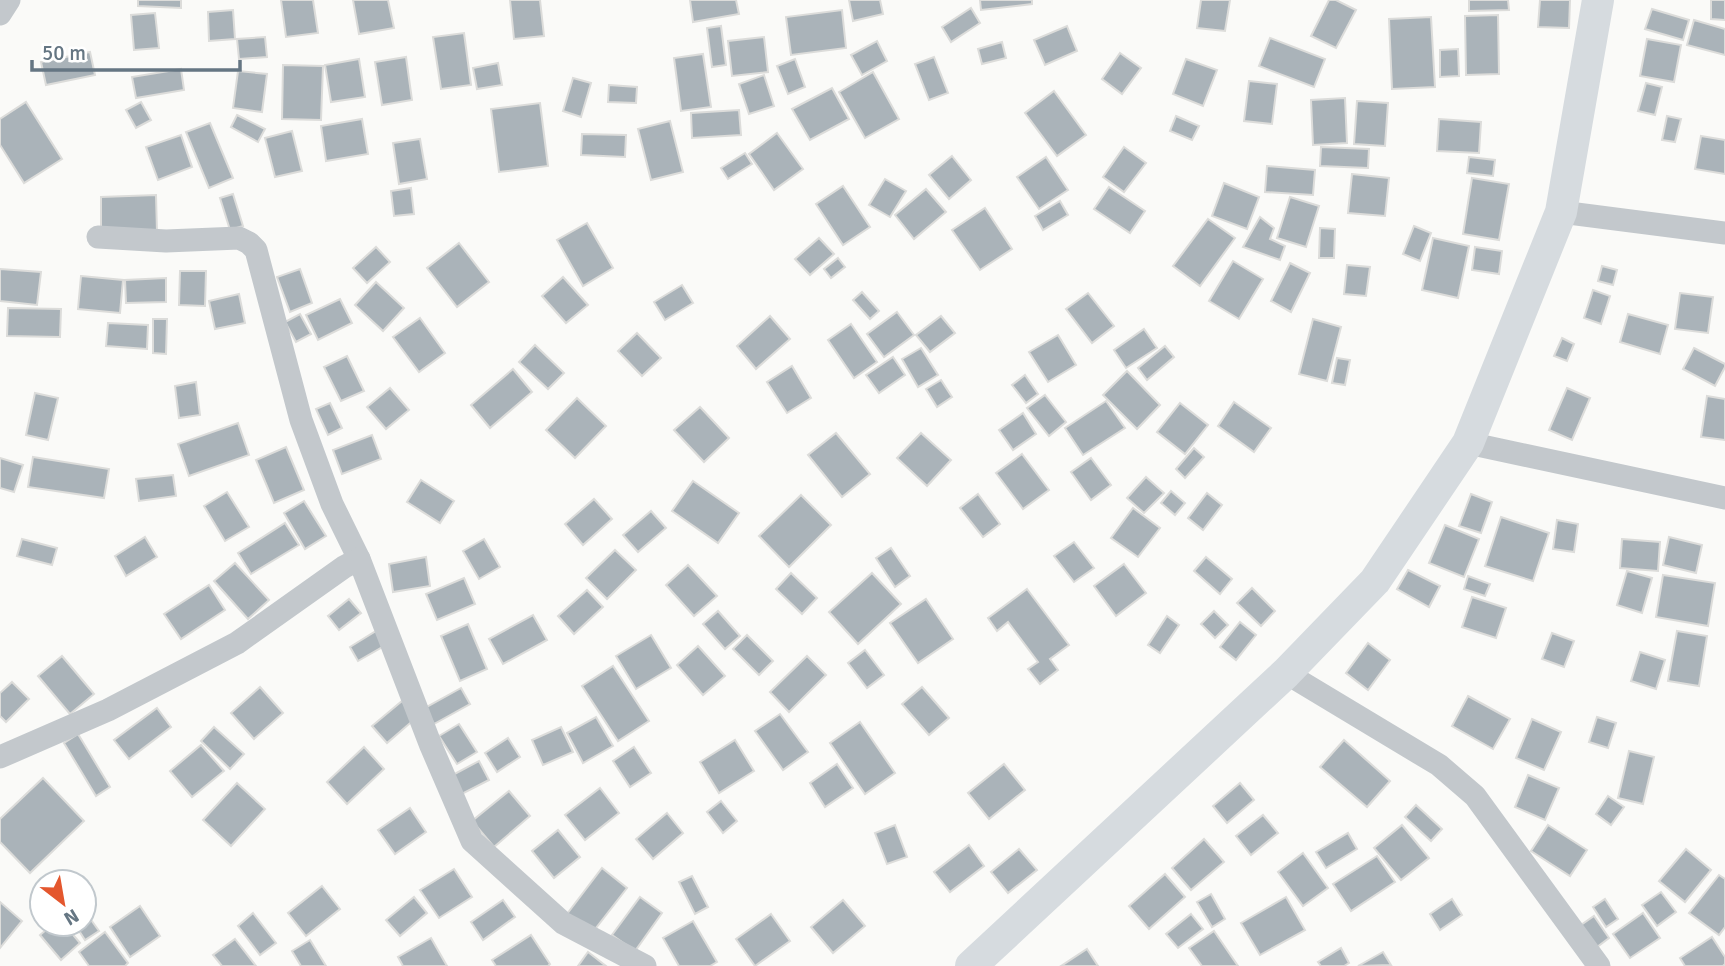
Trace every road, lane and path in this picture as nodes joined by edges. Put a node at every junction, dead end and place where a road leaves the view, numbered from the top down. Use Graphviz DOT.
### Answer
graph roads {
  1 [pos="9,0"];
  2 [pos="1598,0"];
  3 [pos="0,13"];
  4 [pos="1561,212"];
  5 [pos="1725,233"];
  6 [pos="97,237"];
  7 [pos="1468,443"];
  8 [pos="1725,498"];
  9 [pos="359,559"];
  10 [pos="1286,673"];
  11 [pos="0,757"];
  12 [pos="645,966"];
  13 [pos="971,966"];
  14 [pos="1599,966"];
  1 -- 3 [label="street"];
  2 -- 4 [label="main road"];
  4 -- 5 [label="street"];
  4 -- 7 [label="main road"];
  6 -- 9 [label="street"];
  7 -- 8 [label="street"];
  7 -- 10 [label="main road"];
  9 -- 11 [label="street"];
  9 -- 12 [label="street"];
  10 -- 13 [label="main road"];
  10 -- 14 [label="street"];
}
